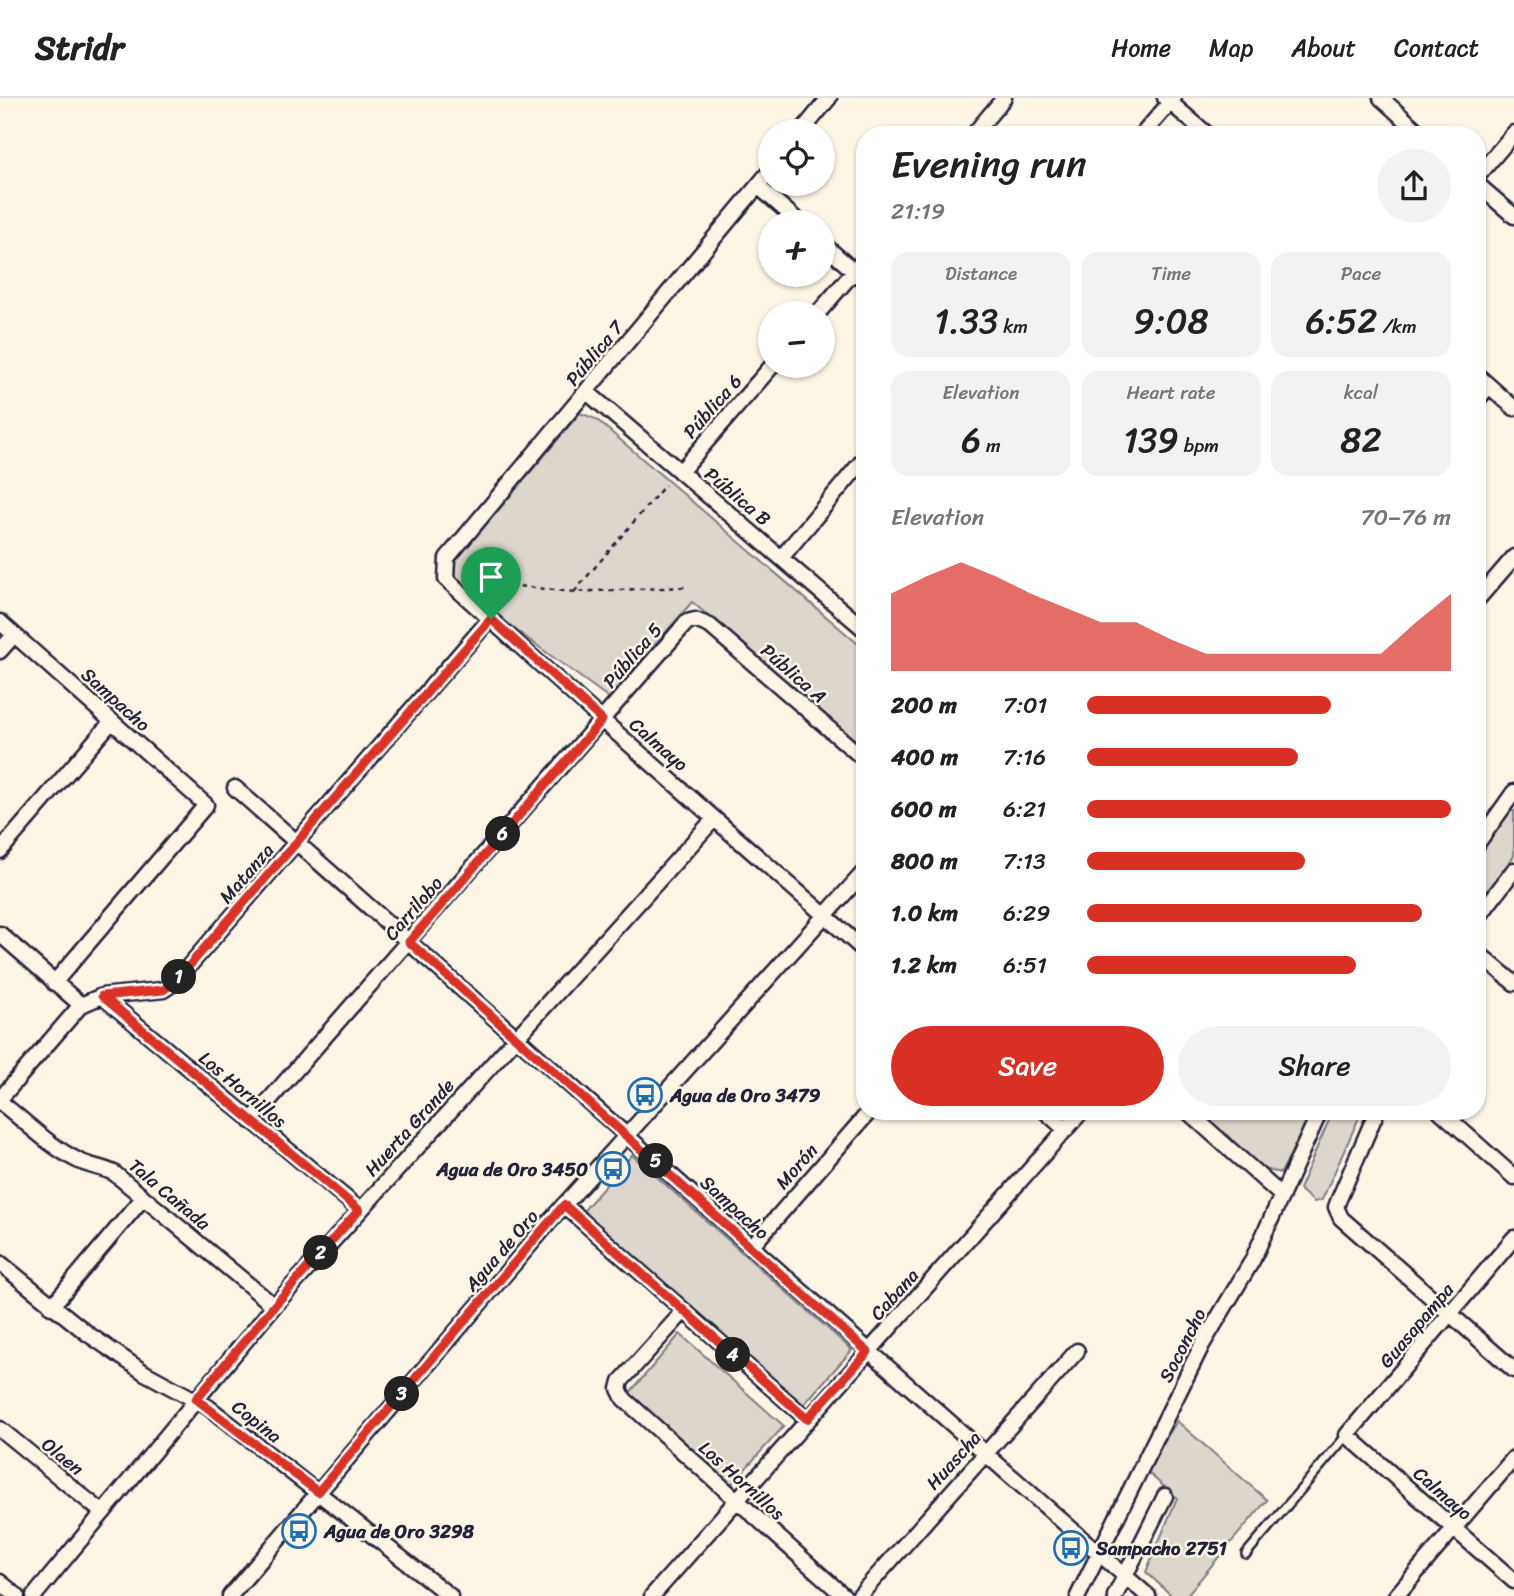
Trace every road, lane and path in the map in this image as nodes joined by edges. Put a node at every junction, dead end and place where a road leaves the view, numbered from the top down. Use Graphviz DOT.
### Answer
graph roads {
  1 [pos="829,98"];
  2 [pos="1004,98"];
  3 [pos="1381,98"];
  4 [pos="1169,100"];
  5 [pos="812,119"];
  6 [pos="981,126"];
  7 [pos="1149,126"];
  8 [pos="1198,126"];
  9 [pos="1412,126"];
  10 [pos="1514,133"];
  11 [pos="1486,166"];
  12 [pos="758,186"];
  13 [pos="1486,192"];
  14 [pos="769,196"];
  15 [pos="785,210"];
  16 [pos="1514,216"];
  17 [pos="835,255"];
  18 [pos="856,273"];
  19 [pos="856,279"];
  20 [pos="831,301"];
  21 [pos="762,378"];
  22 [pos="1486,383"];
  23 [pos="1489,386"];
  24 [pos="1486,390"];
  25 [pos="587,392"];
  26 [pos="1514,408"];
  27 [pos="856,469"];
  28 [pos="680,472"];
  29 [pos="664,485"];
  30 [pos="1514,557"];
  31 [pos="781,558"];
  32 [pos="446,579"];
  33 [pos="685,587"];
  34 [pos="1486,590"];
  35 [pos="573,592"];
  36 [pos="491,619"];
  37 [pos="695,620"];
  38 [pos="0,622"];
  39 [pos="856,622"];
  40 [pos="14,635"];
  41 [pos="0,651"];
  42 [pos="602,720"];
  43 [pos="112,721"];
  44 [pos="856,752"];
  45 [pos="234,788"];
  46 [pos="1514,792"];
  47 [pos="714,818"];
  48 [pos="1486,831"];
  49 [pos="297,844"];
  50 [pos="0,851"];
  51 [pos="1514,870"];
  52 [pos="856,881"];
  53 [pos="1486,907"];
  54 [pos="826,915"];
  55 [pos="0,934"];
  56 [pos="409,942"];
  57 [pos="856,943"];
  58 [pos="1486,960"];
  59 [pos="54,983"];
  60 [pos="1514,983"];
  61 [pos="102,996"];
  62 [pos="81,1005"];
  63 [pos="516,1038"];
  64 [pos="0,1101"];
  65 [pos="862,1120"];
  66 [pos="1055,1120"];
  67 [pos="1074,1120"];
  68 [pos="1197,1120"];
  69 [pos="1316,1120"];
  70 [pos="1373,1120"];
  71 [pos="1450,1120"];
  72 [pos="251,1121"];
  73 [pos="1066,1130"];
  74 [pos="626,1134"];
  75 [pos="1514,1177"];
  76 [pos="1282,1196"];
  77 [pos="144,1198"];
  78 [pos="564,1205"];
  79 [pos="359,1210"];
  80 [pos="1514,1238"];
  81 [pos="751,1247"];
  82 [pos="0,1263"];
  83 [pos="274,1306"];
  84 [pos="51,1307"];
  85 [pos="684,1311"];
  86 [pos="1450,1315"];
  87 [pos="1077,1351"];
  88 [pos="868,1352"];
  89 [pos="1514,1370"];
  90 [pos="196,1399"];
  91 [pos="807,1419"];
  92 [pos="0,1429"];
  93 [pos="1347,1435"];
  94 [pos="984,1453"];
  95 [pos="1514,1458"];
  96 [pos="318,1492"];
  97 [pos="1166,1496"];
  98 [pos="737,1500"];
  99 [pos="102,1512"];
  100 [pos="1454,1527"];
  101 [pos="1100,1554"];
  102 [pos="1246,1555"];
  103 [pos="1125,1576"];
  104 [pos="1514,1581"];
  105 [pos="0,1582"];
  106 [pos="18,1596"];
  107 [pos="34,1596"];
  108 [pos="230,1596"];
  109 [pos="450,1596"];
  110 [pos="652,1596"];
  111 [pos="844,1596"];
  112 [pos="859,1596"];
  113 [pos="1077,1596"];
  114 [pos="1115,1596"];
  115 [pos="1148,1596"];
  116 [pos="1396,1596"];
  1 -- 5 [label="street"];
  2 -- 6 [label="street"];
  3 -- 9 [label="street"];
  4 -- 7 [label="street"];
  4 -- 8 [label="street"];
  10 -- 11 [label="street"];
  12 -- 25 [label="street, Pública 7"];
  13 -- 16 [label="street"];
  14 -- 15 [label="street"];
  17 -- 18 [label="street"];
  19 -- 20 [label="street"];
  21 -- 28 [label="street, Pública 6"];
  22 -- 23 [label="street"];
  23 -- 24 [label="street"];
  23 -- 26 [label="street"];
  25 -- 28 [label="street, Pública B"];
  25 -- 32 [label="street, Pública 7"];
  27 -- 31 [label="street"];
  28 -- 31 [label="street, Pública B"];
  29 -- 35 [label="path"];
  30 -- 34 [label="street"];
  31 -- 39 [label="street, Pública B"];
  32 -- 35 [label="path"];
  32 -- 36 [label="street, Calmayo"];
  33 -- 35 [label="path"];
  36 -- 42 [label="street, Calmayo"];
  36 -- 49 [label="street, Matanza"];
  37 -- 42 [label="street, Pública 5"];
  37 -- 44 [label="street, Pública A"];
  38 -- 40 [label="street, Sampacho"];
  40 -- 41 [label="street"];
  40 -- 43 [label="street, Sampacho"];
  42 -- 47 [label="street, Calmayo"];
  42 -- 56 [label="street, Carrilobo"];
  43 -- 50 [label="street"];
  43 -- 59 [label="street, Sampacho"];
  45 -- 49 [label="street, Sampacho"];
  46 -- 48 [label="street"];
  47 -- 54 [label="street, Calmayo"];
  47 -- 63 [label="street, Huerta Grande"];
  49 -- 56 [label="street, Sampacho"];
  49 -- 61 [label="street, Matanza"];
  51 -- 53 [label="street"];
  52 -- 54 [label="street, Agua de Oro"];
  54 -- 57 [label="street, Calmayo"];
  54 -- 74 [label="street, Agua de Oro"];
  55 -- 59 [label="street"];
  56 -- 63 [label="street, Sampacho"];
  56 -- 72 [label="street, Carrilobo"];
  58 -- 60 [label="street"];
  59 -- 62 [label="street"];
  61 -- 62 [label="street, Matanza"];
  61 -- 72 [label="street, Los Hornillos"];
  62 -- 64 [label="street, Matanza"];
  63 -- 74 [label="street, Sampacho"];
  63 -- 79 [label="street, Huerta Grande"];
  64 -- 77 [label="street, Tala Cañada"];
  65 -- 81 [label="street, Morón"];
  66 -- 73 [label="street"];
  67 -- 73 [label="street, Cabana"];
  68 -- 76 [label="street"];
  69 -- 76 [label="street, Soconcho"];
  70 -- 86 [label="street"];
  71 -- 75 [label="street"];
  72 -- 79 [label="street, Los Hornillos"];
  73 -- 88 [label="street, Cabana"];
  74 -- 78 [label="street, Agua de Oro"];
  74 -- 81 [label="street, Sampacho"];
  76 -- 101 [label="street, Soconcho"];
  77 -- 83 [label="street, Tala Cañada"];
  77 -- 84 [label="street"];
  78 -- 85 [label="street"];
  78 -- 96 [label="street, Agua de Oro"];
  79 -- 83 [label="street, Huerta Grande"];
  80 -- 86 [label="street, Guasapampa"];
  81 -- 88 [label="street, Sampacho"];
  82 -- 84 [label="street, Copina"];
  83 -- 90 [label="street, Huerta Grande"];
  84 -- 90 [label="street, Copina"];
  85 -- 91 [label="street"];
  85 -- 98 [label="street, Los Hornillos"];
  86 -- 89 [label="street"];
  86 -- 93 [label="street, Guasapampa"];
  87 -- 94 [label="street, Huascha"];
  88 -- 91 [label="street, Cabana"];
  88 -- 94 [label="street, Sampacho"];
  90 -- 96 [label="street, Copina"];
  90 -- 99 [label="street, Huerta Grande"];
  91 -- 98 [label="street, Cabana"];
  92 -- 99 [label="street, Olaen"];
  93 -- 100 [label="street, Calmayo"];
  93 -- 102 [label="lane"];
  94 -- 101 [label="street, Sampacho"];
  94 -- 112 [label="street, Huascha"];
  95 -- 100 [label="street"];
  96 -- 108 [label="street, Agua de Oro"];
  96 -- 109 [label="street, Copina"];
  97 -- 103 [label="street"];
  98 -- 110 [label="street, Cabana"];
  98 -- 111 [label="street, Los Hornillos"];
  99 -- 107 [label="street, Huerta Grande"];
  100 -- 104 [label="street, Calmayo"];
  100 -- 116 [label="street"];
  101 -- 103 [label="street, Sampacho"];
  101 -- 113 [label="street, Soconcho"];
  103 -- 114 [label="street"];
  103 -- 115 [label="street, Sampacho"];
  105 -- 106 [label="street"];
}
